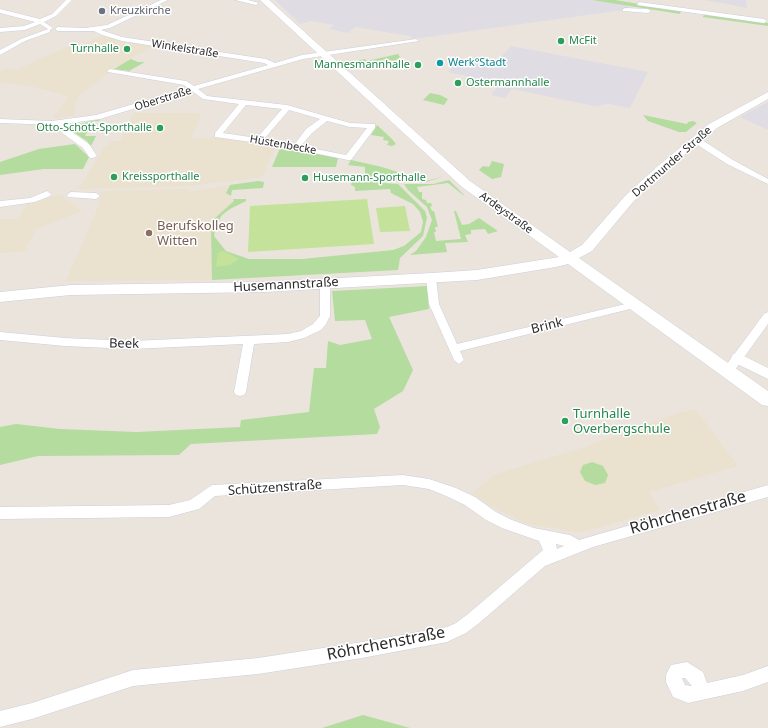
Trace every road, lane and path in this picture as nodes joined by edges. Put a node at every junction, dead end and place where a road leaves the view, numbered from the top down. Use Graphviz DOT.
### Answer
graph roads {
  1 [pos="69,0"];
  2 [pos="165,0"];
  3 [pos="238,0"];
  4 [pos="260,1"];
  5 [pos="639,4"];
  6 [pos="625,10"];
  7 [pos="0,11"];
  8 [pos="694,16"];
  9 [pos="764,21"];
  10 [pos="40,22"];
  11 [pos="768,28"];
  12 [pos="49,29"];
  13 [pos="96,29"];
  14 [pos="0,30"];
  15 [pos="416,41"];
  16 [pos="0,53"];
  17 [pos="322,53"];
  18 [pos="274,65"];
  19 [pos="110,71"];
  20 [pos="193,89"];
  21 [pos="768,95"];
  22 [pos="244,102"];
  23 [pos="287,107"];
  24 [pos="326,118"];
  25 [pos="0,121"];
  26 [pos="59,122"];
  27 [pos="260,140"];
  28 [pos="693,142"];
  29 [pos="297,146"];
  30 [pos="93,156"];
  31 [pos="768,182"];
  32 [pos="47,194"];
  33 [pos="71,195"];
  34 [pos="96,196"];
  35 [pos="0,204"];
  36 [pos="570,258"];
  37 [pos="431,278"];
  38 [pos="325,283"];
  39 [pos="0,297"];
  40 [pos="634,305"];
  41 [pos="768,316"];
  42 [pos="0,336"];
  43 [pos="249,341"];
  44 [pos="460,347"];
  45 [pos="738,358"];
  46 [pos="459,360"];
  47 [pos="728,371"];
  48 [pos="768,374"];
  49 [pos="240,392"];
  50 [pos="768,400"];
  51 [pos="768,491"];
  52 [pos="0,513"];
  53 [pos="543,536"];
  54 [pos="578,546"];
  55 [pos="542,560"];
  56 [pos="768,674"];
  57 [pos="702,692"];
  58 [pos="0,719"];
  1 -- 10 [label="street"];
  2 -- 13 [label="street"];
  3 -- 4 [label="street"];
  4 -- 17 [label="main road, Ardeystraße"];
  5 -- 8 [label="street"];
  6 -- 8 [label="street"];
  7 -- 10 [label="street"];
  8 -- 9 [label="street"];
  8 -- 11 [label="street"];
  10 -- 12 [label="street"];
  10 -- 14 [label="street"];
  12 -- 13 [label="street"];
  12 -- 16 [label="street"];
  13 -- 18 [label="street, Winkelstraße"];
  15 -- 17 [label="street, Oberstraße"];
  17 -- 18 [label="street, Oberstraße"];
  17 -- 36 [label="main road, Ardeystraße"];
  18 -- 20 [label="street, Oberstraße"];
  19 -- 20 [label="street"];
  20 -- 22 [label="street"];
  20 -- 26 [label="street, Oberstraße"];
  21 -- 28 [label="main road, Dortmunder Straße"];
  22 -- 23 [label="street"];
  22 -- 27 [label="street, Hüstenbecke"];
  23 -- 24 [label="street"];
  23 -- 27 [label="street"];
  24 -- 29 [label="street"];
  24 -- 29 [label="street, Hüstenbecke"];
  25 -- 26 [label="street, Oberstraße"];
  26 -- 30 [label="street"];
  27 -- 29 [label="street, Hüstenbecke"];
  28 -- 31 [label="street"];
  28 -- 36 [label="main road, Dortmunder Straße"];
  32 -- 35 [label="street"];
  33 -- 34 [label="street"];
  36 -- 37 [label="main road, Husemannstraße"];
  36 -- 40 [label="main road, Ardeystraße"];
  37 -- 38 [label="main road, Husemannstraße"];
  37 -- 46 [label="street"];
  38 -- 39 [label="main road, Husemannstraße"];
  38 -- 43 [label="street, Beek"];
  40 -- 44 [label="street, Brink"];
  40 -- 47 [label="main road, Ardeystraße"];
  41 -- 45 [label="street"];
  42 -- 43 [label="street, Beek"];
  43 -- 49 [label="street"];
  45 -- 47 [label="street"];
  45 -- 48 [label="street"];
  47 -- 50 [label="main road, Ardeystraße"];
  51 -- 54 [label="street, Röhrchenstraße"];
  52 -- 53 [label="street, Schützenstraße"];
  53 -- 54 [label="street, Schützenstraße"];
  53 -- 55 [label="street"];
  54 -- 55 [label="street, Röhrchenstraße"];
  55 -- 58 [label="street, Röhrchenstraße"];
  56 -- 57 [label="street"];
}
